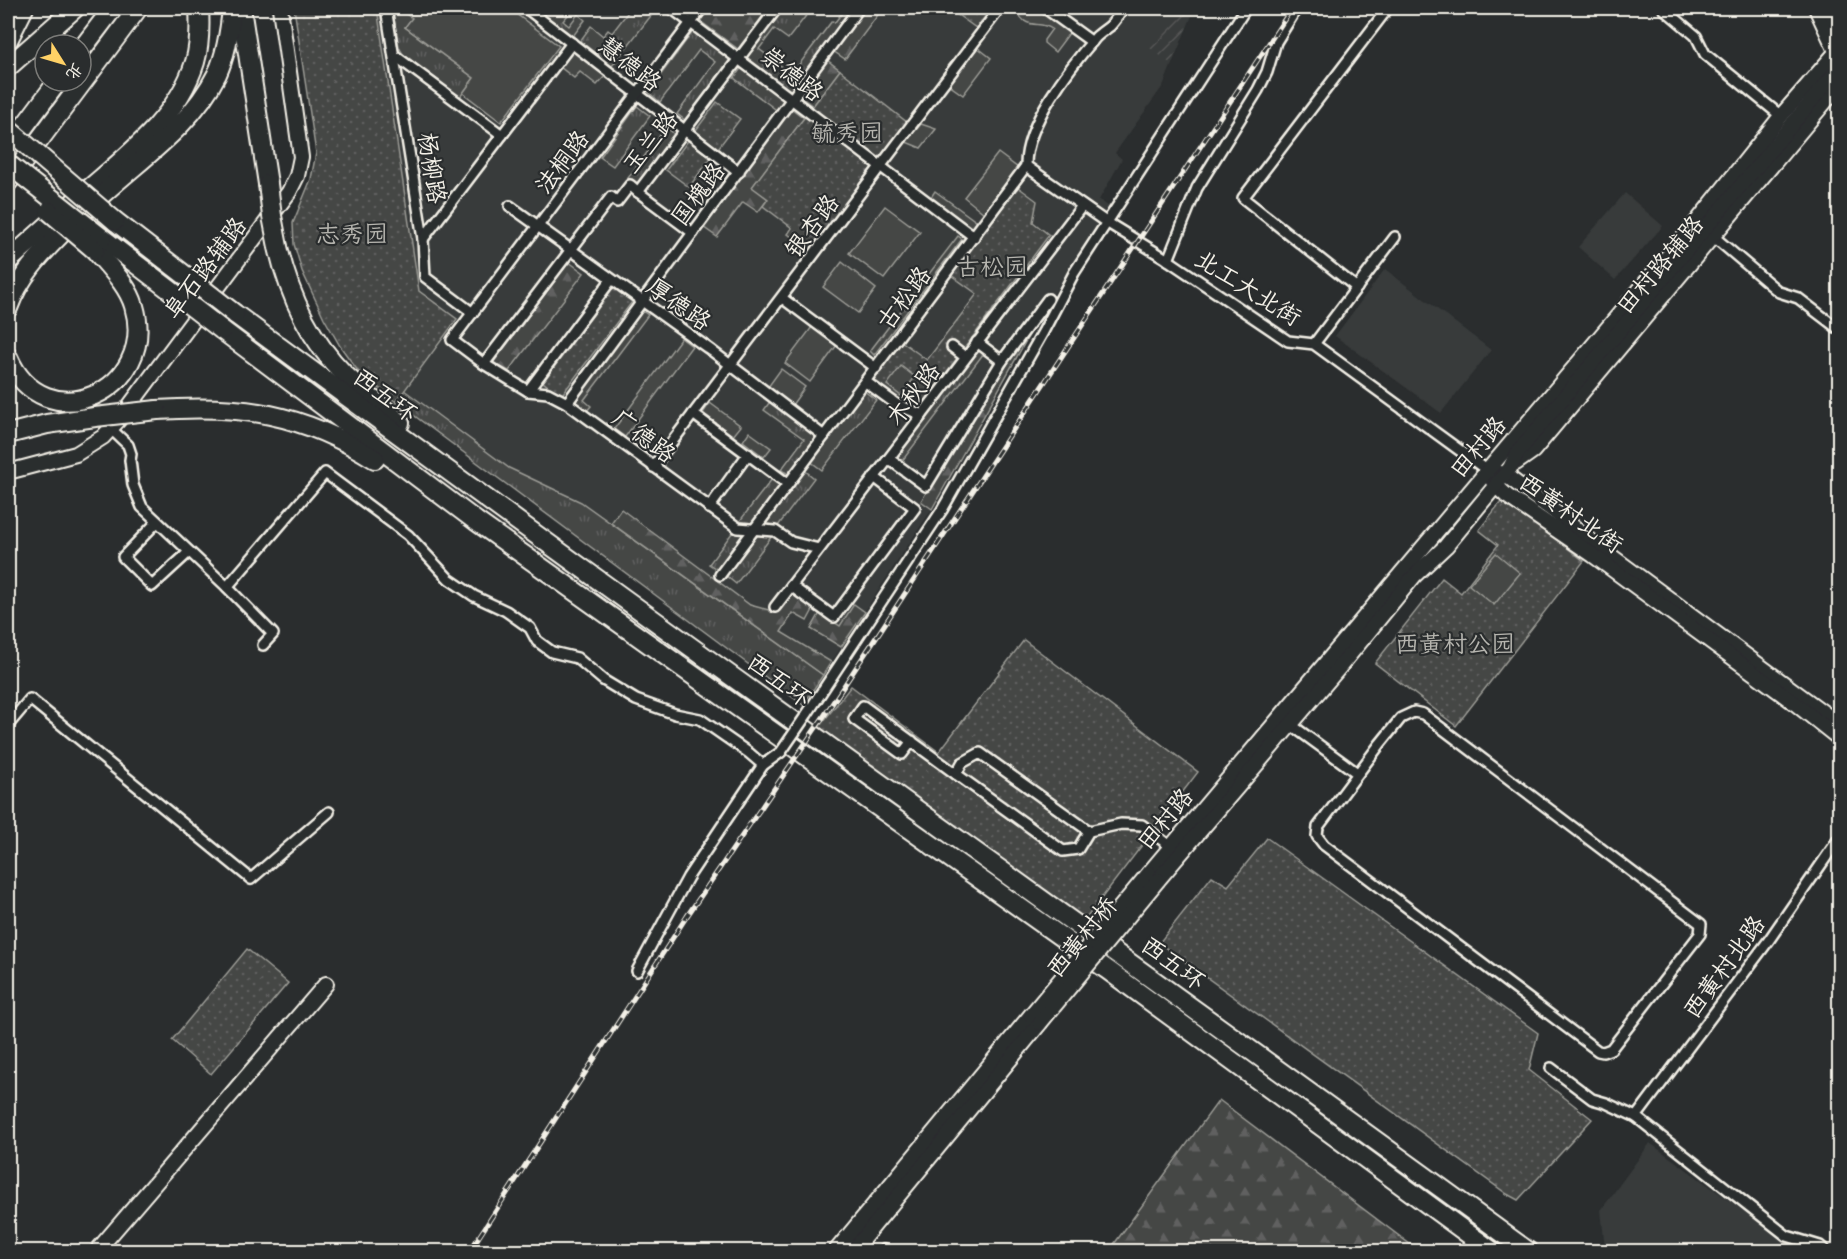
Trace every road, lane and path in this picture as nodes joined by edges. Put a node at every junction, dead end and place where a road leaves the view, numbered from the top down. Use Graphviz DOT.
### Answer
graph roads {
  1 [pos="24,8"];
  2 [pos="75,8"];
  3 [pos="112,8"];
  4 [pos="138,8"];
  5 [pos="199,8"];
  6 [pos="232,8"];
  7 [pos="241,8"];
  8 [pos="280,8"];
  9 [pos="386,8"];
  10 [pos="527,8"];
  11 [pos="671,8"];
  12 [pos="702,8"];
  13 [pos="777,8"];
  14 [pos="859,8"];
  15 [pos="1000,8"];
  16 [pos="1045,8"];
  17 [pos="1124,8"];
  18 [pos="1246,8"];
  19 [pos="1297,8"];
  20 [pos="1388,8"];
  21 [pos="1663,8"];
  22 [pos="1816,8"];
  23 [pos="1829,8"];
  24 [pos="691,22"];
  25 [pos="1839,32"];
  26 [pos="93,34"];
  27 [pos="8,40"];
  28 [pos="1092,42"];
  29 [pos="572,43"];
  30 [pos="1838,51"];
  31 [pos="394,55"];
  32 [pos="739,58"];
  33 [pos="8,67"];
  34 [pos="1839,67"];
  35 [pos="1839,84"];
  36 [pos="49,93"];
  37 [pos="637,94"];
  38 [pos="792,99"];
  39 [pos="1781,116"];
  40 [pos="8,129"];
  41 [pos="685,131"];
  42 [pos="502,135"];
  43 [pos="8,138"];
  44 [pos="8,148"];
  45 [pos="8,164"];
  46 [pos="1026,166"];
  47 [pos="881,167"];
  48 [pos="739,172"];
  49 [pos="8,174"];
  50 [pos="8,182"];
  51 [pos="638,192"];
  52 [pos="1738,197"];
  53 [pos="510,206"];
  54 [pos="1082,206"];
  55 [pos="115,221"];
  56 [pos="1105,222"];
  57 [pos="538,226"];
  58 [pos="693,233"];
  59 [pos="1713,236"];
  60 [pos="974,237"];
  61 [pos="1395,237"];
  62 [pos="423,239"];
  63 [pos="98,244"];
  64 [pos="570,250"];
  65 [pos="1168,260"];
  66 [pos="8,261"];
  67 [pos="611,280"];
  68 [pos="1356,288"];
  69 [pos="782,298"];
  70 [pos="1048,299"];
  71 [pos="642,301"];
  72 [pos="8,308"];
  73 [pos="473,313"];
  74 [pos="1839,330"];
  75 [pos="452,340"];
  76 [pos="977,342"];
  77 [pos="1314,344"];
  78 [pos="952,347"];
  79 [pos="8,357"];
  80 [pos="966,357"];
  81 [pos="1002,362"];
  82 [pos="484,364"];
  83 [pos="729,364"];
  84 [pos="876,368"];
  85 [pos="866,382"];
  86 [pos="528,391"];
  87 [pos="567,402"];
  88 [pos="693,414"];
  89 [pos="922,415"];
  90 [pos="47,424"];
  91 [pos="8,427"];
  92 [pos="111,429"];
  93 [pos="8,434"];
  94 [pos="824,436"];
  95 [pos="748,454"];
  96 [pos="889,459"];
  97 [pos="653,467"];
  98 [pos="1488,471"];
  99 [pos="1507,471"];
  100 [pos="8,472"];
  101 [pos="874,477"];
  102 [pos="788,484"];
  103 [pos="1494,485"];
  104 [pos="489,502"];
  105 [pos="709,508"];
  106 [pos="476,521"];
  107 [pos="157,522"];
  108 [pos="754,529"];
  109 [pos="819,549"];
  110 [pos="189,552"];
  111 [pos="720,575"];
  112 [pos="791,586"];
  113 [pos="227,587"];
  114 [pos="775,607"];
  115 [pos="263,645"];
  116 [pos="1290,724"];
  117 [pos="1839,725"];
  118 [pos="8,726"];
  119 [pos="1839,739"];
  120 [pos="912,741"];
  121 [pos="763,765"];
  122 [pos="1357,773"];
  123 [pos="956,774"];
  124 [pos="329,812"];
  125 [pos="1089,831"];
  126 [pos="1839,837"];
  127 [pos="1171,847"];
  128 [pos="1153,876"];
  129 [pos="637,971"];
  130 [pos="326,984"];
  131 [pos="1036,1019"];
  132 [pos="1551,1068"];
  133 [pos="1636,1117"];
  134 [pos="96,1251"];
  135 [pos="835,1251"];
  136 [pos="852,1251"];
  137 [pos="1493,1251"];
  138 [pos="1529,1251"];
  139 [pos="1827,1251"];
  1 -- 27 [label="highway"];
  2 -- 33 [label="highway"];
  3 -- 26 [label="highway"];
  4 -- 50 [label="highway"];
  5 -- 66 [label="highway"];
  6 -- 72 [label="highway"];
  7 -- 104 [label="highway, bridge"];
  8 -- 92 [label="main road, 阜石路辅路"];
  9 -- 31 [label="street, 杨柳路"];
  10 -- 29 [label="street, 慧德路"];
  11 -- 24 [label="street, 崇德路"];
  12 -- 24 [label="street, 法桐路"];
  13 -- 32 [label="street, 玉兰路"];
  14 -- 38 [label="street, 国槐路"];
  15 -- 47 [label="street, 银杏路"];
  16 -- 28 [label="street"];
  17 -- 28 [label="street, 古松路"];
  18 -- 56 [label="street"];
  19 -- 65 [label="street"];
  20 -- 68 [label="street"];
  21 -- 39 [label="street"];
  22 -- 30 [label="main road"];
  23 -- 25 [label="main road"];
  24 -- 32 [label="street, 崇德路"];
  24 -- 37 [label="street, 法桐路"];
  28 -- 46 [label="street, 古松路"];
  29 -- 37 [label="street, 慧德路"];
  29 -- 42 [label="street"];
  30 -- 39 [label="main road, 田村路"];
  31 -- 42 [label="street"];
  31 -- 62 [label="street, 杨柳路"];
  32 -- 38 [label="street, 崇德路"];
  32 -- 41 [label="street, 玉兰路"];
  34 -- 52 [label="main road, 田村路"];
  35 -- 52 [label="main road, 田村路辅路"];
  36 -- 44 [label="highway"];
  37 -- 41 [label="street, 慧德路"];
  37 -- 57 [label="street, 法桐路"];
  38 -- 47 [label="street, 崇德路"];
  38 -- 48 [label="street, 国槐路"];
  39 -- 98 [label="main road, 田村路"];
  40 -- 55 [label="highway, bridge"];
  41 -- 48 [label="street, 慧德路"];
  41 -- 51 [label="street, 玉兰路"];
  42 -- 62 [label="street"];
  43 -- 55 [label="highway, 西五环, bridge"];
  45 -- 63 [label="highway, 西五环, bridge"];
  46 -- 54 [label="street, 北工大北街"];
  46 -- 60 [label="street, 古松路"];
  47 -- 60 [label="street, 崇德路"];
  47 -- 69 [label="street, 银杏路"];
  48 -- 58 [label="street, 国槐路"];
  49 -- 63 [label="highway, bridge"];
  51 -- 58 [label="street"];
  51 -- 64 [label="street, 玉兰路"];
  52 -- 59 [label="main road, 田村路辅路"];
  52 -- 99 [label="main road, 田村路"];
  53 -- 57 [label="street, 厚德路"];
  54 -- 56 [label="street, 北工大北街"];
  54 -- 76 [label="street, 木秋路"];
  55 -- 104 [label="highway, 西五环, bridge"];
  56 -- 65 [label="street, 北工大北街"];
  56 -- 121 [label="street, bridge"];
  57 -- 64 [label="street, 厚德路"];
  57 -- 73 [label="street, 法桐路"];
  58 -- 71 [label="street, 国槐路"];
  59 -- 74 [label="street"];
  59 -- 99 [label="main road, 田村路辅路"];
  60 -- 84 [label="street, 古松路"];
  61 -- 68 [label="street"];
  62 -- 73 [label="street, 杨柳路"];
  63 -- 79 [label="highway"];
  63 -- 106 [label="highway, 西五环, bridge"];
  64 -- 67 [label="street, 厚德路"];
  64 -- 82 [label="street, 玉兰路"];
  65 -- 77 [label="street, 北工大北街"];
  67 -- 71 [label="street, 厚德路"];
  67 -- 86 [label="street"];
  68 -- 77 [label="street"];
  69 -- 83 [label="street, 银杏路"];
  69 -- 84 [label="street"];
  70 -- 81 [label="street"];
  71 -- 83 [label="street, 厚德路"];
  71 -- 87 [label="street, 国槐路"];
  73 -- 75 [label="street, 法桐路"];
  75 -- 82 [label="street, 广德路"];
  76 -- 80 [label="street, 木秋路"];
  76 -- 81 [label="street"];
  77 -- 98 [label="street, 北工大北街"];
  78 -- 80 [label="street"];
  80 -- 89 [label="street, 木秋路"];
  81 -- 96 [label="street"];
  82 -- 86 [label="street, 广德路"];
  83 -- 88 [label="street, 银杏路"];
  83 -- 94 [label="street, 厚德路"];
  84 -- 85 [label="street, 古松路"];
  85 -- 89 [label="street"];
  85 -- 94 [label="street, 古松路"];
  86 -- 87 [label="street, 广德路"];
  87 -- 97 [label="street, 广德路"];
  88 -- 95 [label="street"];
  88 -- 97 [label="street, 银杏路"];
  89 -- 96 [label="street, 木秋路"];
  90 -- 91 [label="highway"];
  90 -- 93 [label="highway"];
  90 -- 106 [label="highway, bridge"];
  92 -- 100 [label="main road, 阜石路辅路"];
  92 -- 107 [label="street"];
  94 -- 102 [label="street, 古松路"];
  95 -- 102 [label="street"];
  95 -- 105 [label="street"];
  96 -- 101 [label="street, 木秋路"];
  97 -- 105 [label="street, 广德路"];
  98 -- 99 [label="main road, 西黄村北街"];
  98 -- 103 [label="main road, 西黄村北街"];
  98 -- 127 [label="main road, 田村路"];
  99 -- 103 [label="main road, 田村路"];
  99 -- 117 [label="main road, 西黄村北街"];
  101 -- 109 [label="street, 木秋路"];
  101 -- 112 [label="street"];
  102 -- 108 [label="street, 古松路"];
  103 -- 116 [label="main road, 田村路"];
  103 -- 119 [label="main road, 西黄村北街"];
  104 -- 138 [label="highway, 西五环"];
  105 -- 108 [label="street, 广德路"];
  106 -- 137 [label="highway, 西五环"];
  107 -- 110 [label="street"];
  107 -- 110 [label="street"];
  108 -- 109 [label="street, 广德路"];
  108 -- 111 [label="street, 古松路"];
  109 -- 112 [label="street, 木秋路"];
  110 -- 113 [label="street"];
  112 -- 114 [label="street, 木秋路"];
  113 -- 115 [label="street"];
  113 -- 121 [label="street"];
  116 -- 122 [label="street"];
  116 -- 128 [label="main road, 田村路"];
  118 -- 124 [label="street"];
  120 -- 120 [label="street"];
  120 -- 123 [label="street"];
  121 -- 129 [label="street"];
  122 -- 122 [label="street"];
  123 -- 125 [label="street"];
  123 -- 125 [label="street"];
  125 -- 127 [label="street"];
  126 -- 133 [label="street, 西黄村北路"];
  127 -- 128 [label="main road, 田村路"];
  128 -- 131 [label="main road, 西黄村桥, bridge"];
  130 -- 134 [label="main road"];
  131 -- 135 [label="main road"];
  131 -- 136 [label="main road"];
  132 -- 133 [label="street"];
  133 -- 139 [label="street"];
}
